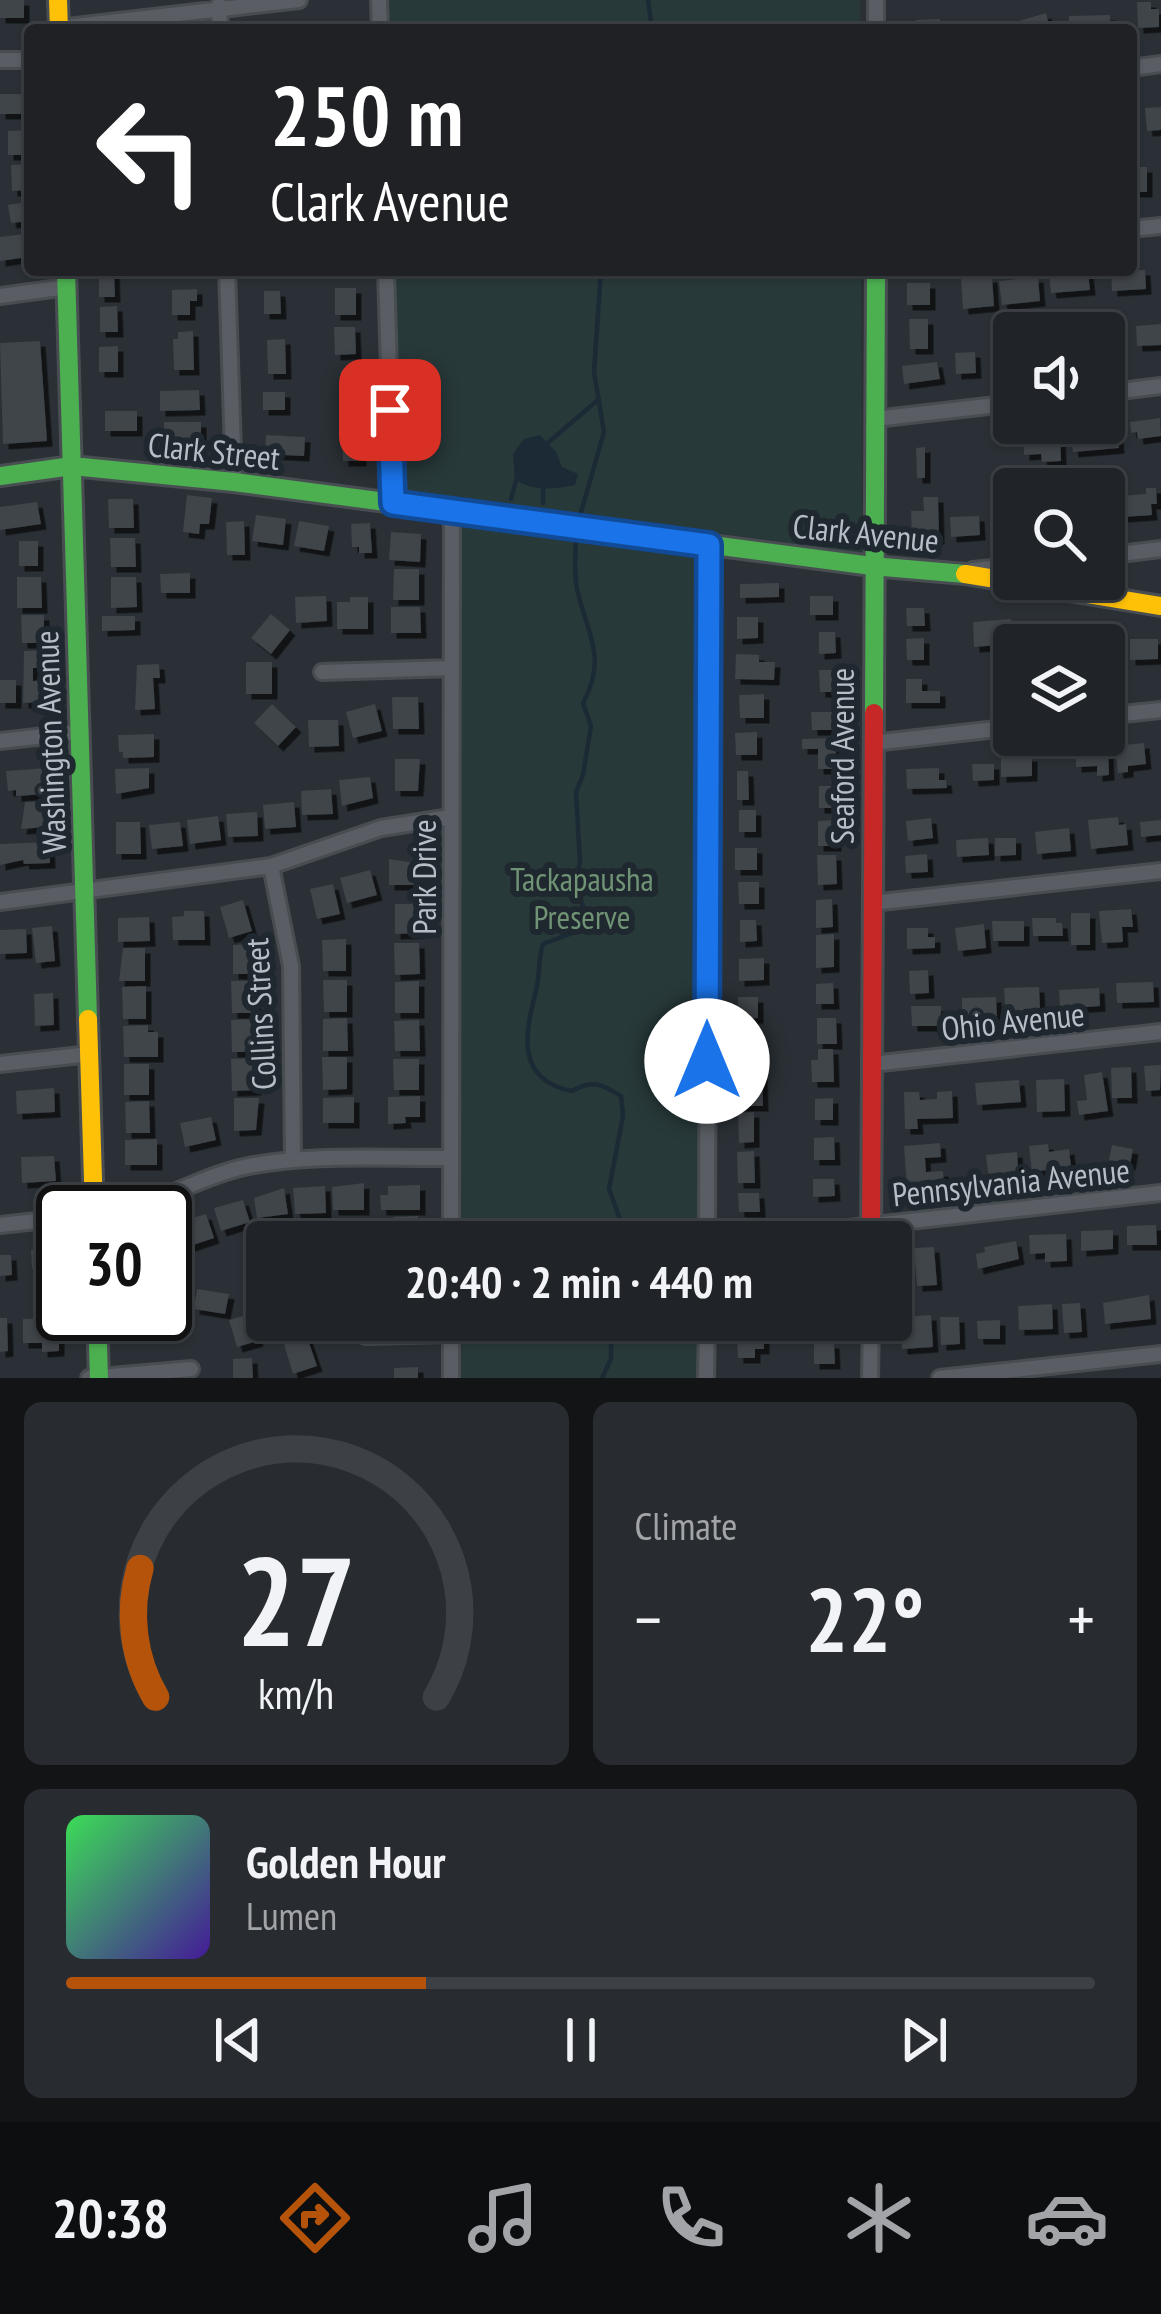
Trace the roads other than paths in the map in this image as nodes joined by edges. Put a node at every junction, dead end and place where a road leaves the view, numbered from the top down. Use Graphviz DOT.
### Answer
graph roads {
  1 [pos="298,0"];
  2 [pos="219,4"];
  3 [pos="91,24"];
  4 [pos="227,276"];
  5 [pos="386,276"];
  6 [pos="876,276"];
  7 [pos="67,278"];
  8 [pos="0,296"];
  9 [pos="1161,386"];
  10 [pos="1125,390"];
  11 [pos="993,405"];
  12 [pos="875,419"];
  13 [pos="72,466"];
  14 [pos="0,476"];
  15 [pos="234,482"];
  16 [pos="393,503"];
  17 [pos="452,511"];
  18 [pos="563,526"];
  19 [pos="709,545"];
  20 [pos="1161,549"];
  21 [pos="1125,553"];
  22 [pos="872,566"];
  23 [pos="993,568"];
  24 [pos="956,572"];
  25 [pos="1161,606"];
  26 [pos="452,668"];
  27 [pos="322,673"];
  28 [pos="1161,710"];
  29 [pos="1125,714"];
  30 [pos="993,729"];
  31 [pos="80,733"];
  32 [pos="0,741"];
  33 [pos="872,743"];
  34 [pos="451,817"];
  35 [pos="271,866"];
  36 [pos="1161,871"];
  37 [pos="85,893"];
  38 [pos="0,902"];
  39 [pos="872,903"];
  40 [pos="1161,1032"];
  41 [pos="90,1054"];
  42 [pos="0,1064"];
  43 [pos="872,1064"];
  44 [pos="451,1158"];
  45 [pos="293,1160"];
  46 [pos="93,1185"];
  47 [pos="192,1187"];
  48 [pos="1161,1193"];
  49 [pos="36,1221"];
  50 [pos="451,1221"];
  51 [pos="706,1221"];
  52 [pos="871,1221"];
  53 [pos="0,1225"];
  54 [pos="912,1227"];
  55 [pos="98,1341"];
  56 [pos="451,1341"];
  57 [pos="706,1341"];
  58 [pos="871,1341"];
  59 [pos="1161,1354"];
  60 [pos="191,1370"];
  61 [pos="99,1377"];
  62 [pos="89,1378"];
  63 [pos="451,1378"];
  64 [pos="706,1378"];
  65 [pos="870,1378"];
  66 [pos="940,1378"];
  1 -- 2 [label="street"];
  2 -- 3 [label="street"];
  4 -- 15 [label="street"];
  5 -- 16 [label="street"];
  6 -- 12 [label="street, Seaford Avenue"];
  7 -- 8 [label="street"];
  7 -- 13 [label="street, Washington Avenue"];
  9 -- 10 [label="street"];
  11 -- 12 [label="street"];
  12 -- 22 [label="street, Seaford Avenue"];
  13 -- 14 [label="street, Clark Street"];
  13 -- 15 [label="street, Clark Street"];
  13 -- 31 [label="street, Washington Avenue"];
  15 -- 16 [label="street, Clark Street"];
  16 -- 17 [label="street, Clark Street"];
  17 -- 18 [label="street, Clark Street"];
  17 -- 26 [label="street, Park Drive"];
  18 -- 19 [label="street, Clark Avenue"];
  19 -- 22 [label="street, Clark Avenue"];
  19 -- 51 [label="street"];
  20 -- 21 [label="street"];
  22 -- 24 [label="street, Clark Avenue"];
  22 -- 33 [label="street, Seaford Avenue"];
  23 -- 24 [label="street"];
  24 -- 25 [label="street, Clark Avenue"];
  26 -- 27 [label="street"];
  26 -- 34 [label="street, Park Drive"];
  28 -- 29 [label="street"];
  30 -- 33 [label="street"];
  31 -- 32 [label="street"];
  31 -- 37 [label="street, Washington Avenue"];
  33 -- 39 [label="street, Seaford Avenue"];
  34 -- 35 [label="street"];
  34 -- 44 [label="street, Park Drive"];
  35 -- 37 [label="street"];
  35 -- 45 [label="street, Collins Street"];
  36 -- 39 [label="street"];
  37 -- 38 [label="street"];
  37 -- 41 [label="street, Washington Avenue"];
  39 -- 43 [label="street, Seaford Avenue"];
  40 -- 43 [label="street, Ohio Avenue"];
  41 -- 42 [label="street"];
  41 -- 46 [label="street, Washington Avenue"];
  43 -- 52 [label="street, Seaford Avenue"];
  44 -- 45 [label="street"];
  44 -- 50 [label="street, Park Drive"];
  45 -- 47 [label="street"];
  48 -- 54 [label="street, Pennsylvania Avenue"];
  49 -- 53 [label="street"];
  55 -- 61 [label="street"];
  56 -- 63 [label="street"];
  57 -- 64 [label="street"];
  58 -- 65 [label="street"];
  59 -- 66 [label="street"];
  60 -- 61 [label="street"];
  61 -- 62 [label="street"];
}
